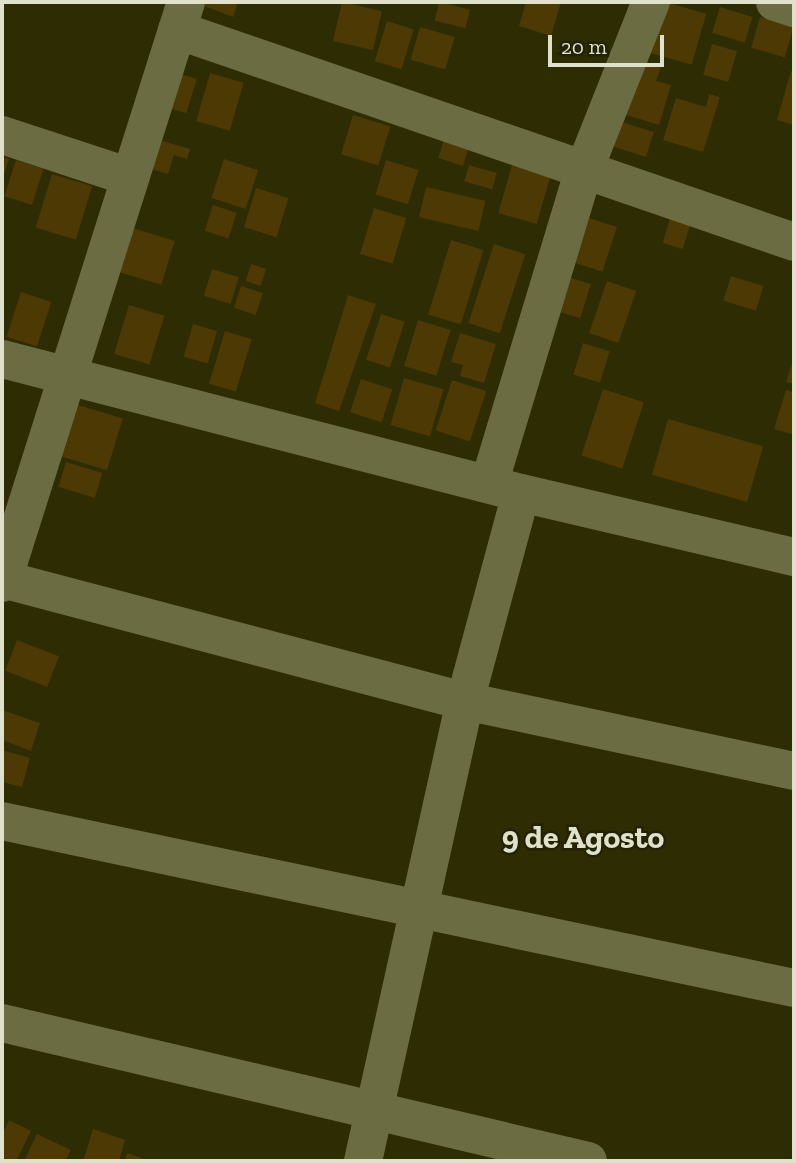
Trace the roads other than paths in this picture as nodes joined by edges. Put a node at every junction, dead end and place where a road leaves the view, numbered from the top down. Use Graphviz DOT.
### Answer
graph roads {
  1 [pos="651,2"];
  2 [pos="775,2"];
  3 [pos="794,8"];
  4 [pos="181,16"];
  5 [pos="2,135"];
  6 [pos="584,170"];
  7 [pos="130,177"];
  8 [pos="794,243"];
  9 [pos="2,359"];
  10 [pos="66,379"];
  11 [pos="505,489"];
  12 [pos="794,557"];
  13 [pos="2,581"];
  14 [pos="465,701"];
  15 [pos="794,771"];
  16 [pos="2,821"];
  17 [pos="418,911"];
  18 [pos="794,988"];
  19 [pos="2,1023"];
  20 [pos="371,1113"];
  21 [pos="363,1161"];
  22 [pos="588,1161"];
  1 -- 6 [label="street"];
  2 -- 3 [label="street"];
  4 -- 6 [label="street"];
  4 -- 7 [label="street"];
  5 -- 7 [label="street"];
  6 -- 8 [label="street"];
  6 -- 11 [label="street"];
  7 -- 10 [label="street"];
  9 -- 10 [label="street"];
  10 -- 11 [label="street"];
  10 -- 13 [label="street"];
  11 -- 12 [label="street"];
  11 -- 14 [label="street"];
  13 -- 14 [label="street"];
  14 -- 15 [label="street"];
  14 -- 17 [label="street"];
  16 -- 17 [label="street"];
  17 -- 18 [label="street"];
  17 -- 20 [label="street"];
  19 -- 20 [label="street"];
  20 -- 21 [label="street"];
  20 -- 22 [label="street"];
}
